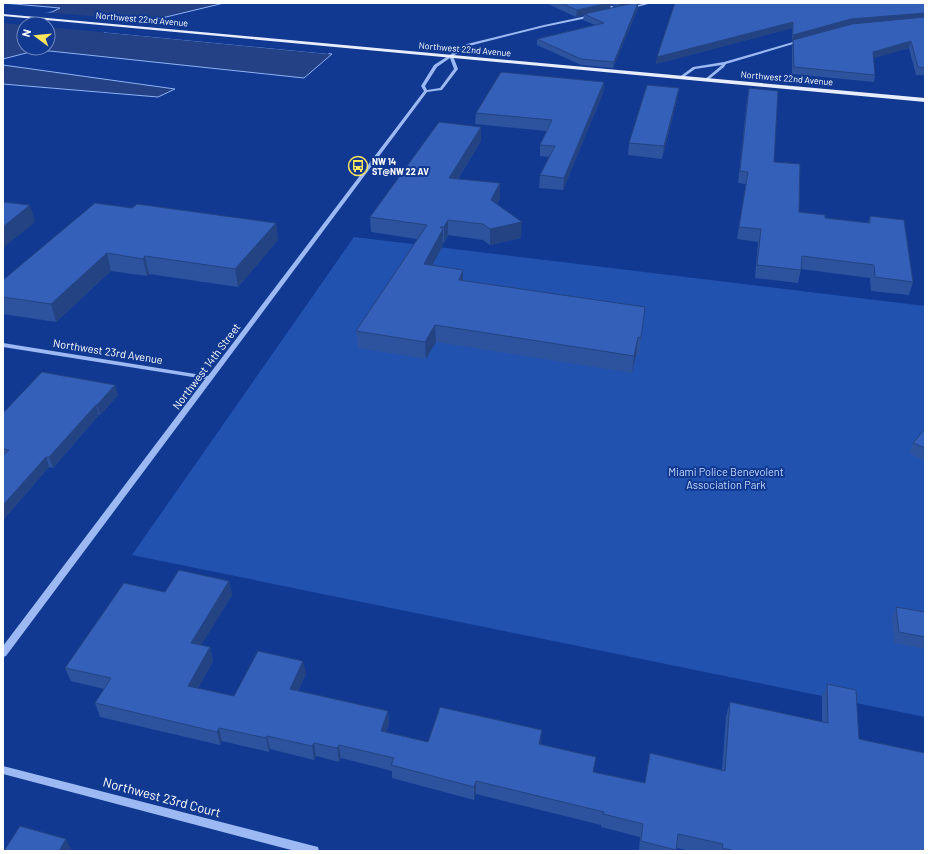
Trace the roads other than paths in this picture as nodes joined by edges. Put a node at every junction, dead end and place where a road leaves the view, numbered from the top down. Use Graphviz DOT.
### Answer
graph roads {
  1 [pos="602,3"];
  2 [pos="650,3"];
  3 [pos="620,10"];
  4 [pos="612,12"];
  5 [pos="3,15"];
  6 [pos="597,15"];
  7 [pos="805,40"];
  8 [pos="451,57"];
  9 [pos="724,63"];
  10 [pos="680,78"];
  11 [pos="706,80"];
  12 [pos="426,90"];
  13 [pos="925,100"];
  14 [pos="3,345"];
  15 [pos="210,378"];
  16 [pos="3,653"];
  17 [pos="3,770"];
  18 [pos="314,851"];
  1 -- 3 [label="street"];
  2 -- 3 [label="street"];
  3 -- 4 [label="street"];
  5 -- 8 [label="main road, Northwest 22nd Avenue"];
  6 -- 8 [label="street"];
  7 -- 9 [label="street"];
  8 -- 10 [label="main road, Northwest 22nd Avenue"];
  8 -- 12 [label="street, Northwest 14th Street"];
  8 -- 12 [label="street"];
  9 -- 10 [label="street"];
  9 -- 11 [label="street"];
  10 -- 11 [label="main road, Northwest 22nd Avenue"];
  11 -- 13 [label="main road, Northwest 22nd Avenue"];
  12 -- 15 [label="street, Northwest 14th Street"];
  14 -- 15 [label="street, Northwest 23rd Avenue"];
  15 -- 16 [label="street, Northwest 14th Street"];
  17 -- 18 [label="street, Northwest 23rd Court"];
}
